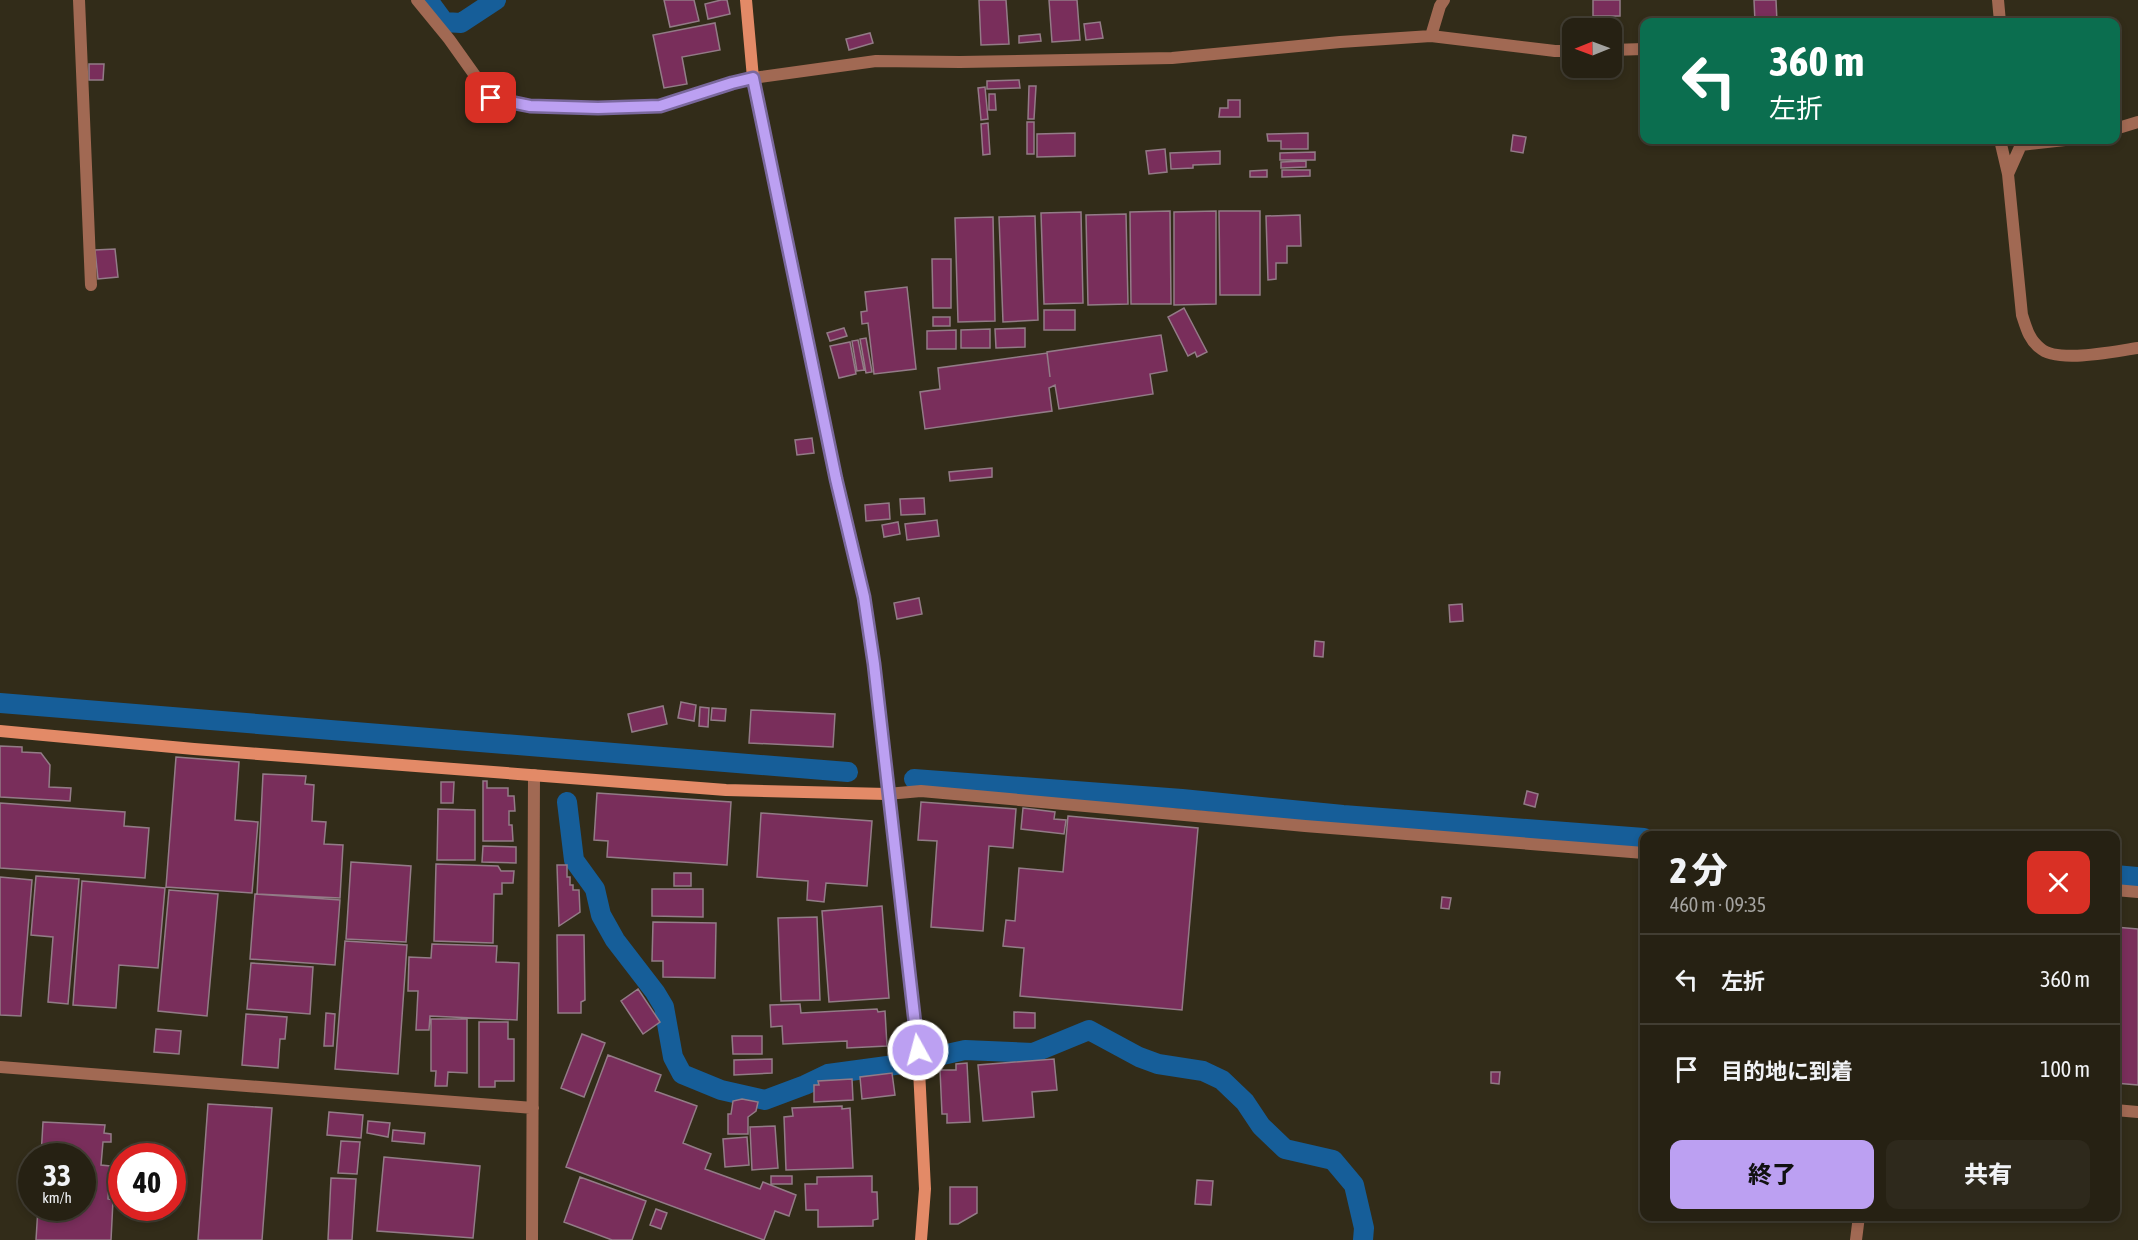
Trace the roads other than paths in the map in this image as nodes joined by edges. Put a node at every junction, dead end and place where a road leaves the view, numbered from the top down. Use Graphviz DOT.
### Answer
graph roads {
  1 [pos="79,0"];
  2 [pos="417,0"];
  3 [pos="746,0"];
  4 [pos="1444,0"];
  5 [pos="1998,0"];
  6 [pos="2000,18"];
  7 [pos="1431,36"];
  8 [pos="1640,49"];
  9 [pos="1622,50"];
  10 [pos="1562,51"];
  11 [pos="753,78"];
  12 [pos="2138,122"];
  13 [pos="2120,127"];
  14 [pos="2001,144"];
  15 [pos="2020,144"];
  16 [pos="2008,174"];
  17 [pos="91,285"];
  18 [pos="2138,348"];
  19 [pos="0,731"];
  20 [pos="534,775"];
  21 [pos="887,794"];
  22 [pos="1640,853"];
  23 [pos="2120,890"];
  24 [pos="2138,892"];
  25 [pos="0,1067"];
  26 [pos="533,1108"];
  27 [pos="2120,1110"];
  28 [pos="2138,1112"];
  29 [pos="1858,1221"];
  30 [pos="532,1240"];
  31 [pos="921,1240"];
  32 [pos="1856,1240"];
  1 -- 17 [label="street"];
  2 -- 11 [label="street"];
  3 -- 11 [label="street"];
  4 -- 7 [label="street"];
  5 -- 6 [label="street"];
  7 -- 10 [label="street"];
  7 -- 11 [label="street"];
  8 -- 9 [label="street"];
  11 -- 21 [label="street"];
  12 -- 13 [label="street"];
  14 -- 16 [label="street"];
  15 -- 16 [label="street"];
  16 -- 18 [label="street"];
  19 -- 20 [label="street"];
  20 -- 21 [label="street"];
  20 -- 26 [label="street"];
  21 -- 22 [label="street"];
  21 -- 31 [label="street"];
  23 -- 24 [label="street"];
  25 -- 26 [label="street"];
  26 -- 30 [label="street"];
  27 -- 28 [label="street"];
  29 -- 32 [label="street"];
}
